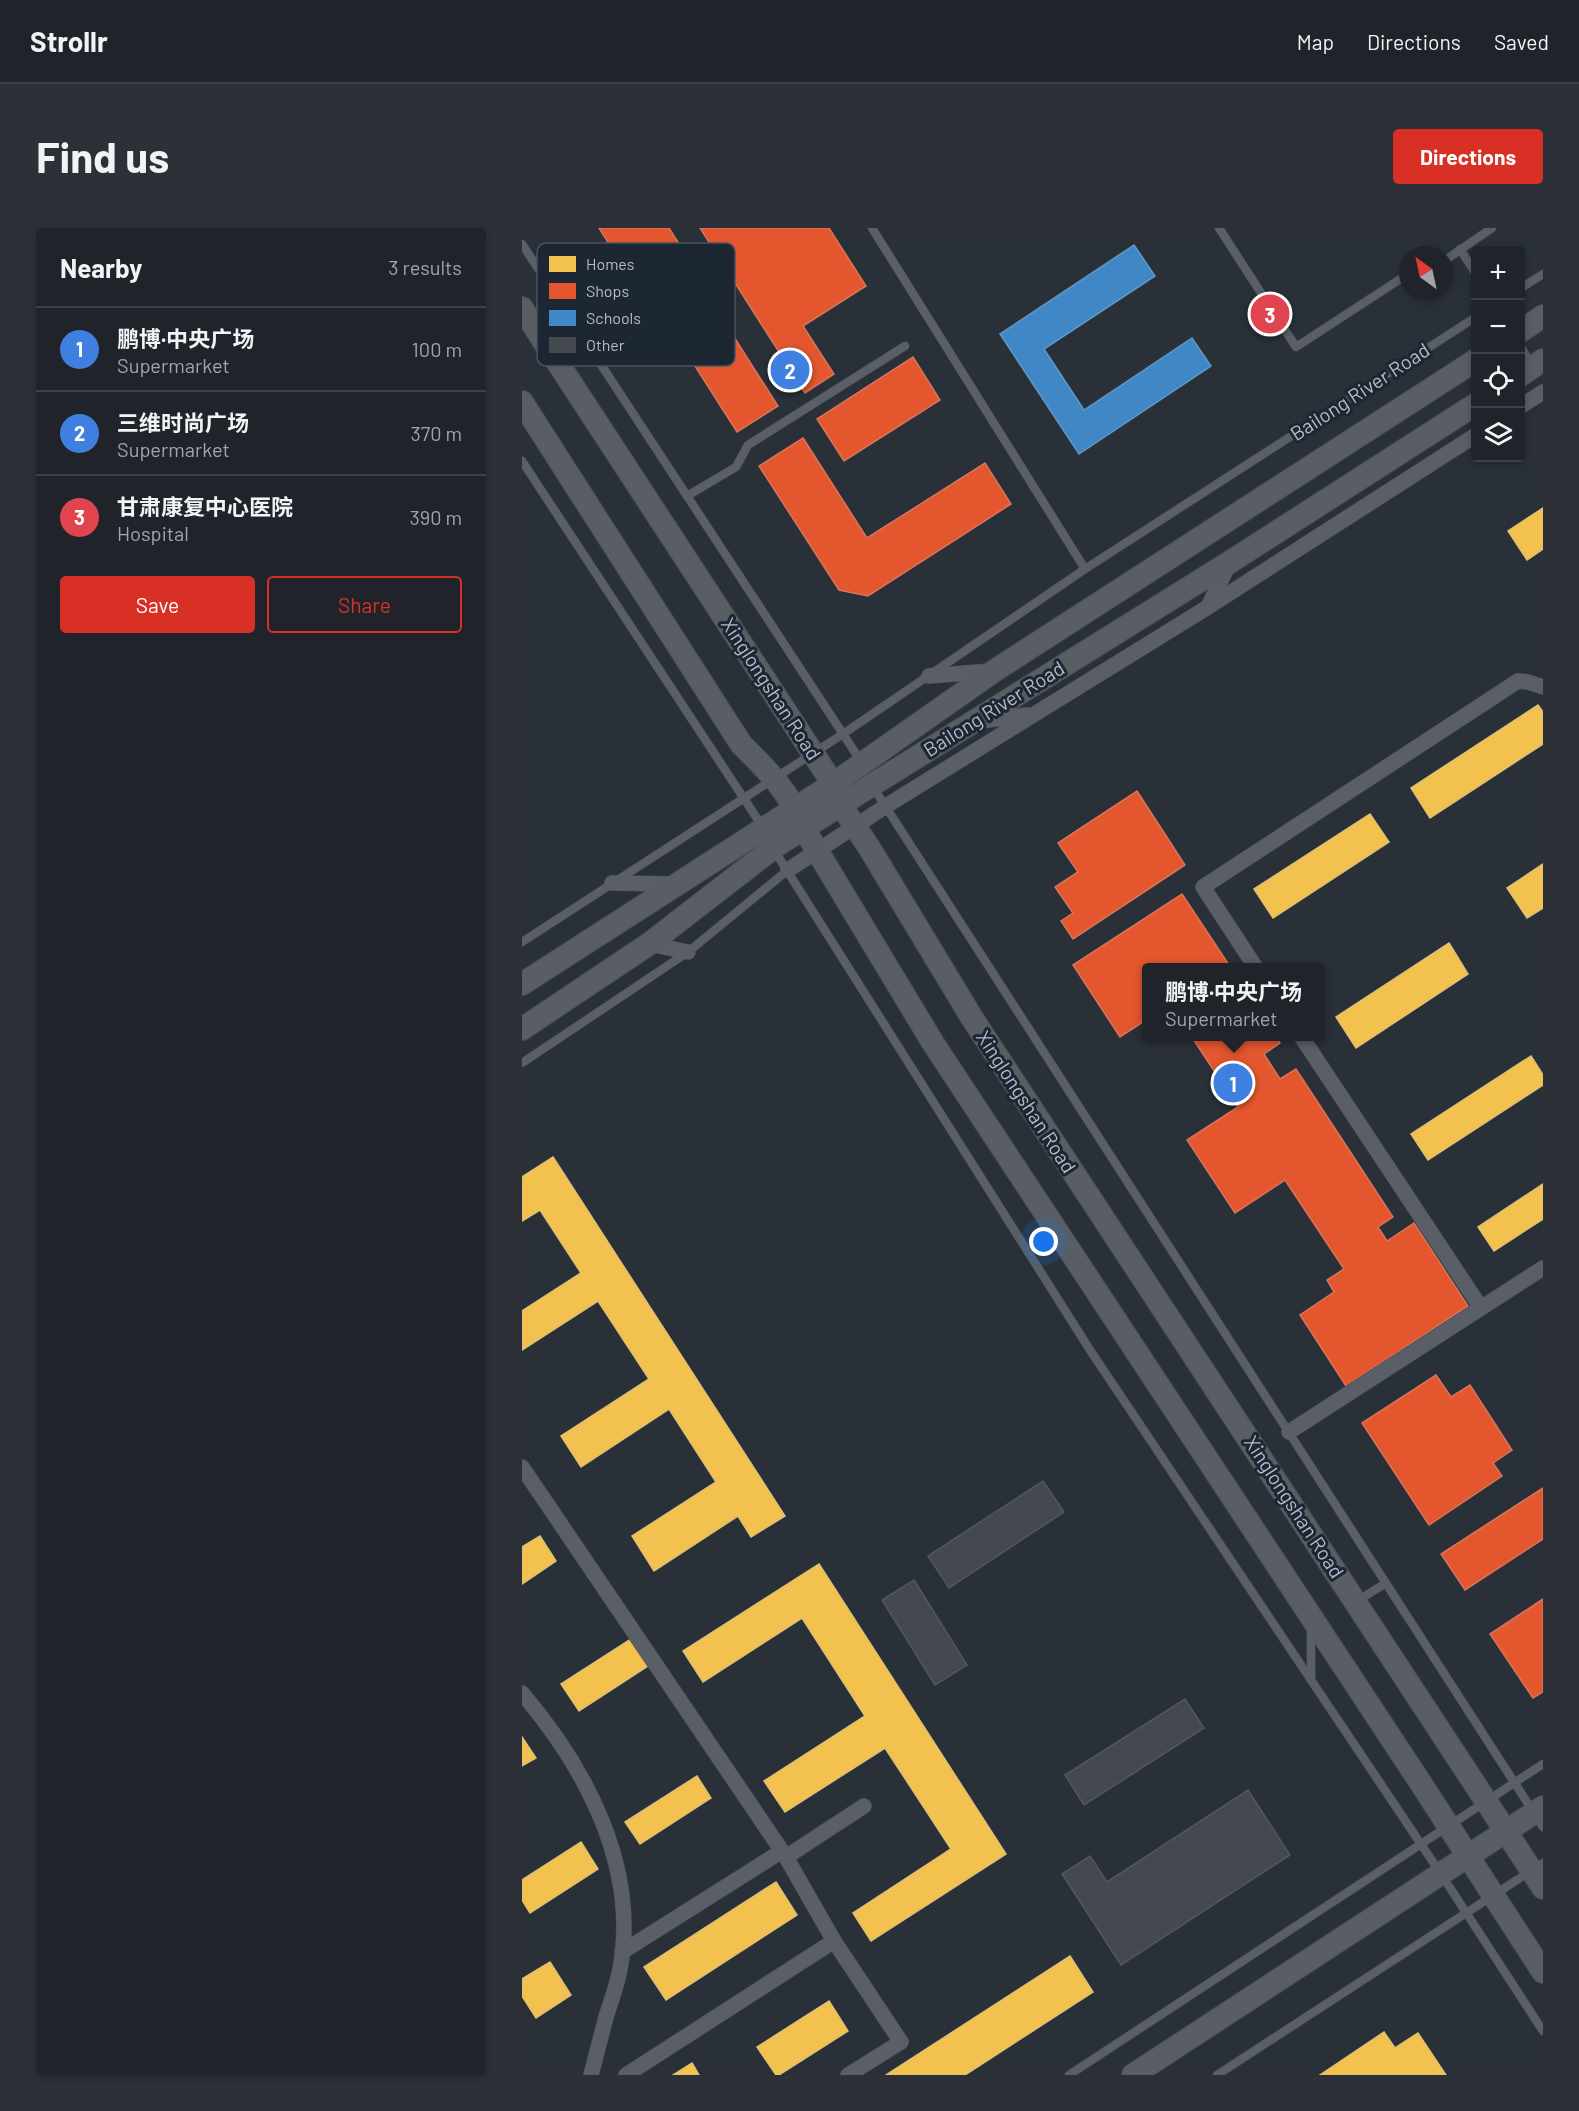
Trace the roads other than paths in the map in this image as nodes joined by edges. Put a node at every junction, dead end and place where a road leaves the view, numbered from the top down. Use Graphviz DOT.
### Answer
graph roads {
  1 [pos="872,228"];
  2 [pos="1219,228"];
  3 [pos="1492,228"];
  4 [pos="522,244"];
  5 [pos="1460,249"];
  6 [pos="1453,254"];
  7 [pos="1471,266"];
  8 [pos="537,267"];
  9 [pos="1543,274"];
  10 [pos="1399,280"];
  11 [pos="1525,285"];
  12 [pos="522,308"];
  13 [pos="1543,316"];
  14 [pos="1471,321"];
  15 [pos="1525,328"];
  16 [pos="537,331"];
  17 [pos="905,346"];
  18 [pos="1525,354"];
  19 [pos="1471,363"];
  20 [pos="560,366"];
  21 [pos="602,366"];
  22 [pos="1532,367"];
  23 [pos="1543,392"];
  24 [pos="522,402"];
  25 [pos="1525,403"];
  26 [pos="1471,407"];
  27 [pos="1471,438"];
  28 [pos="522,461"];
  29 [pos="687,496"];
  30 [pos="1230,562"];
  31 [pos="1085,569"];
  32 [pos="1208,607"];
  33 [pos="994,671"];
  34 [pos="929,676"];
  35 [pos="1543,687"];
  36 [pos="1033,714"];
  37 [pos="974,722"];
  38 [pos="843,734"];
  39 [pos="814,753"];
  40 [pos="867,775"];
  41 [pos="776,778"];
  42 [pos="837,795"];
  43 [pos="744,799"];
  44 [pos="886,806"];
  45 [pos="800,819"];
  46 [pos="855,826"];
  47 [pos="769,839"];
  48 [pos="818,850"];
  49 [pos="788,870"];
  50 [pos="612,883"];
  51 [pos="675,884"];
  52 [pos="522,942"];
  53 [pos="649,944"];
  54 [pos="688,952"];
  55 [pos="1253,963"];
  56 [pos="522,984"];
  57 [pos="522,1029"];
  58 [pos="1304,1041"];
  59 [pos="522,1063"];
  60 [pos="1543,1268"];
  61 [pos="1481,1308"];
  62 [pos="1289,1432"];
  63 [pos="522,1467"];
  64 [pos="1386,1583"];
  65 [pos="1356,1601"];
  66 [pos="1311,1616"];
  67 [pos="1311,1680"];
  68 [pos="522,1693"];
  69 [pos="1543,1764"];
  70 [pos="1514,1782"];
  71 [pos="1486,1800"];
  72 [pos="864,1806"];
  73 [pos="1540,1816"];
  74 [pos="1448,1826"];
  75 [pos="1506,1831"];
  76 [pos="1421,1844"];
  77 [pos="784,1854"];
  78 [pos="1468,1856"];
  79 [pos="1441,1874"];
  80 [pos="1539,1874"];
  81 [pos="1494,1896"];
  82 [pos="1467,1913"];
  83 [pos="834,1941"];
  84 [pos="622,1952"];
  85 [pos="1543,1972"];
  86 [pos="1543,2031"];
  87 [pos="591,2075"];
  88 [pos="626,2075"];
  89 [pos="848,2075"];
  90 [pos="1069,2075"];
  91 [pos="1133,2075"];
  92 [pos="1217,2075"];
  1 -- 31 [label="lane"];
  2 -- 10 [label="lane"];
  3 -- 5 [label="lane"];
  4 -- 8 [label="lane"];
  5 -- 6 [label="lane"];
  5 -- 7 [label="lane"];
  9 -- 11 [label="lane"];
  12 -- 16 [label="street, Xinglongshan Road"];
  13 -- 15 [label="street"];
  14 -- 31 [label="lane, Bailong River Road"];
  17 -- 29 [label="lane"];
  18 -- 22 [label="lane"];
  19 -- 33 [label="street, Bailong River Road"];
  20 -- 39 [label="street, Xinglongshan Road"];
  21 -- 29 [label="lane"];
  23 -- 25 [label="street"];
  24 -- 41 [label="street"];
  26 -- 30 [label="street, Bailong River Road"];
  27 -- 32 [label="street, Bailong River Road"];
  28 -- 43 [label="lane"];
  29 -- 38 [label="lane"];
  30 -- 32 [label="street"];
  30 -- 37 [label="street, Bailong River Road"];
  31 -- 34 [label="lane, Bailong River Road"];
  32 -- 36 [label="street, Bailong River Road"];
  33 -- 34 [label="street"];
  33 -- 40 [label="street, Bailong River Road"];
  34 -- 38 [label="lane, Bailong River Road"];
  35 -- 55 [label="street"];
  36 -- 37 [label="street"];
  36 -- 44 [label="street, Bailong River Road"];
  37 -- 40 [label="street, Bailong River Road"];
  38 -- 39 [label="lane, Bailong River Road"];
  38 -- 40 [label="lane"];
  39 -- 41 [label="lane, Bailong River Road"];
  39 -- 42 [label="street, Xinglongshan Road"];
  40 -- 42 [label="street, Bailong River Road"];
  40 -- 44 [label="lane"];
  41 -- 43 [label="lane, Bailong River Road"];
  41 -- 45 [label="street"];
  42 -- 45 [label="street, Bailong River Road"];
  42 -- 46 [label="street, Xinglongshan Road"];
  43 -- 47 [label="lane"];
  43 -- 50 [label="lane, Bailong River Road"];
  44 -- 46 [label="street, Bailong River Road"];
  44 -- 62 [label="lane"];
  45 -- 47 [label="street, Bailong River Road"];
  45 -- 48 [label="street"];
  46 -- 48 [label="street, Bailong River Road"];
  46 -- 65 [label="street, Xinglongshan Road"];
  47 -- 49 [label="lane"];
  47 -- 51 [label="street, Bailong River Road"];
  47 -- 53 [label="street, Bailong River Road"];
  48 -- 49 [label="street, Bailong River Road"];
  48 -- 66 [label="street"];
  49 -- 54 [label="lane"];
  49 -- 67 [label="lane"];
  50 -- 51 [label="street"];
  50 -- 52 [label="lane, Bailong River Road"];
  51 -- 56 [label="street, Bailong River Road"];
  53 -- 54 [label="street"];
  53 -- 57 [label="street, Bailong River Road"];
  54 -- 59 [label="lane"];
  58 -- 61 [label="street"];
  60 -- 61 [label="street"];
  61 -- 62 [label="street"];
  62 -- 64 [label="lane"];
  63 -- 77 [label="street"];
  64 -- 65 [label="lane"];
  64 -- 70 [label="lane"];
  65 -- 71 [label="street, Xinglongshan Road"];
  66 -- 67 [label="lane"];
  66 -- 74 [label="street"];
  67 -- 76 [label="lane"];
  68 -- 84 [label="street"];
  69 -- 70 [label="lane"];
  70 -- 71 [label="lane"];
  70 -- 73 [label="lane"];
  71 -- 74 [label="lane"];
  71 -- 75 [label="street, Xinglongshan Road"];
  72 -- 77 [label="street"];
  73 -- 75 [label="street"];
  74 -- 76 [label="lane"];
  74 -- 78 [label="street"];
  75 -- 78 [label="street"];
  75 -- 80 [label="street, Xinglongshan Road"];
  76 -- 79 [label="lane"];
  76 -- 90 [label="lane"];
  77 -- 83 [label="street"];
  77 -- 84 [label="street"];
  78 -- 79 [label="street"];
  78 -- 81 [label="street"];
  79 -- 82 [label="lane"];
  79 -- 91 [label="street"];
  80 -- 81 [label="lane"];
  81 -- 82 [label="lane"];
  81 -- 85 [label="street"];
  82 -- 86 [label="lane"];
  82 -- 92 [label="lane"];
  83 -- 88 [label="street"];
  83 -- 89 [label="street"];
  84 -- 87 [label="street"];
}
